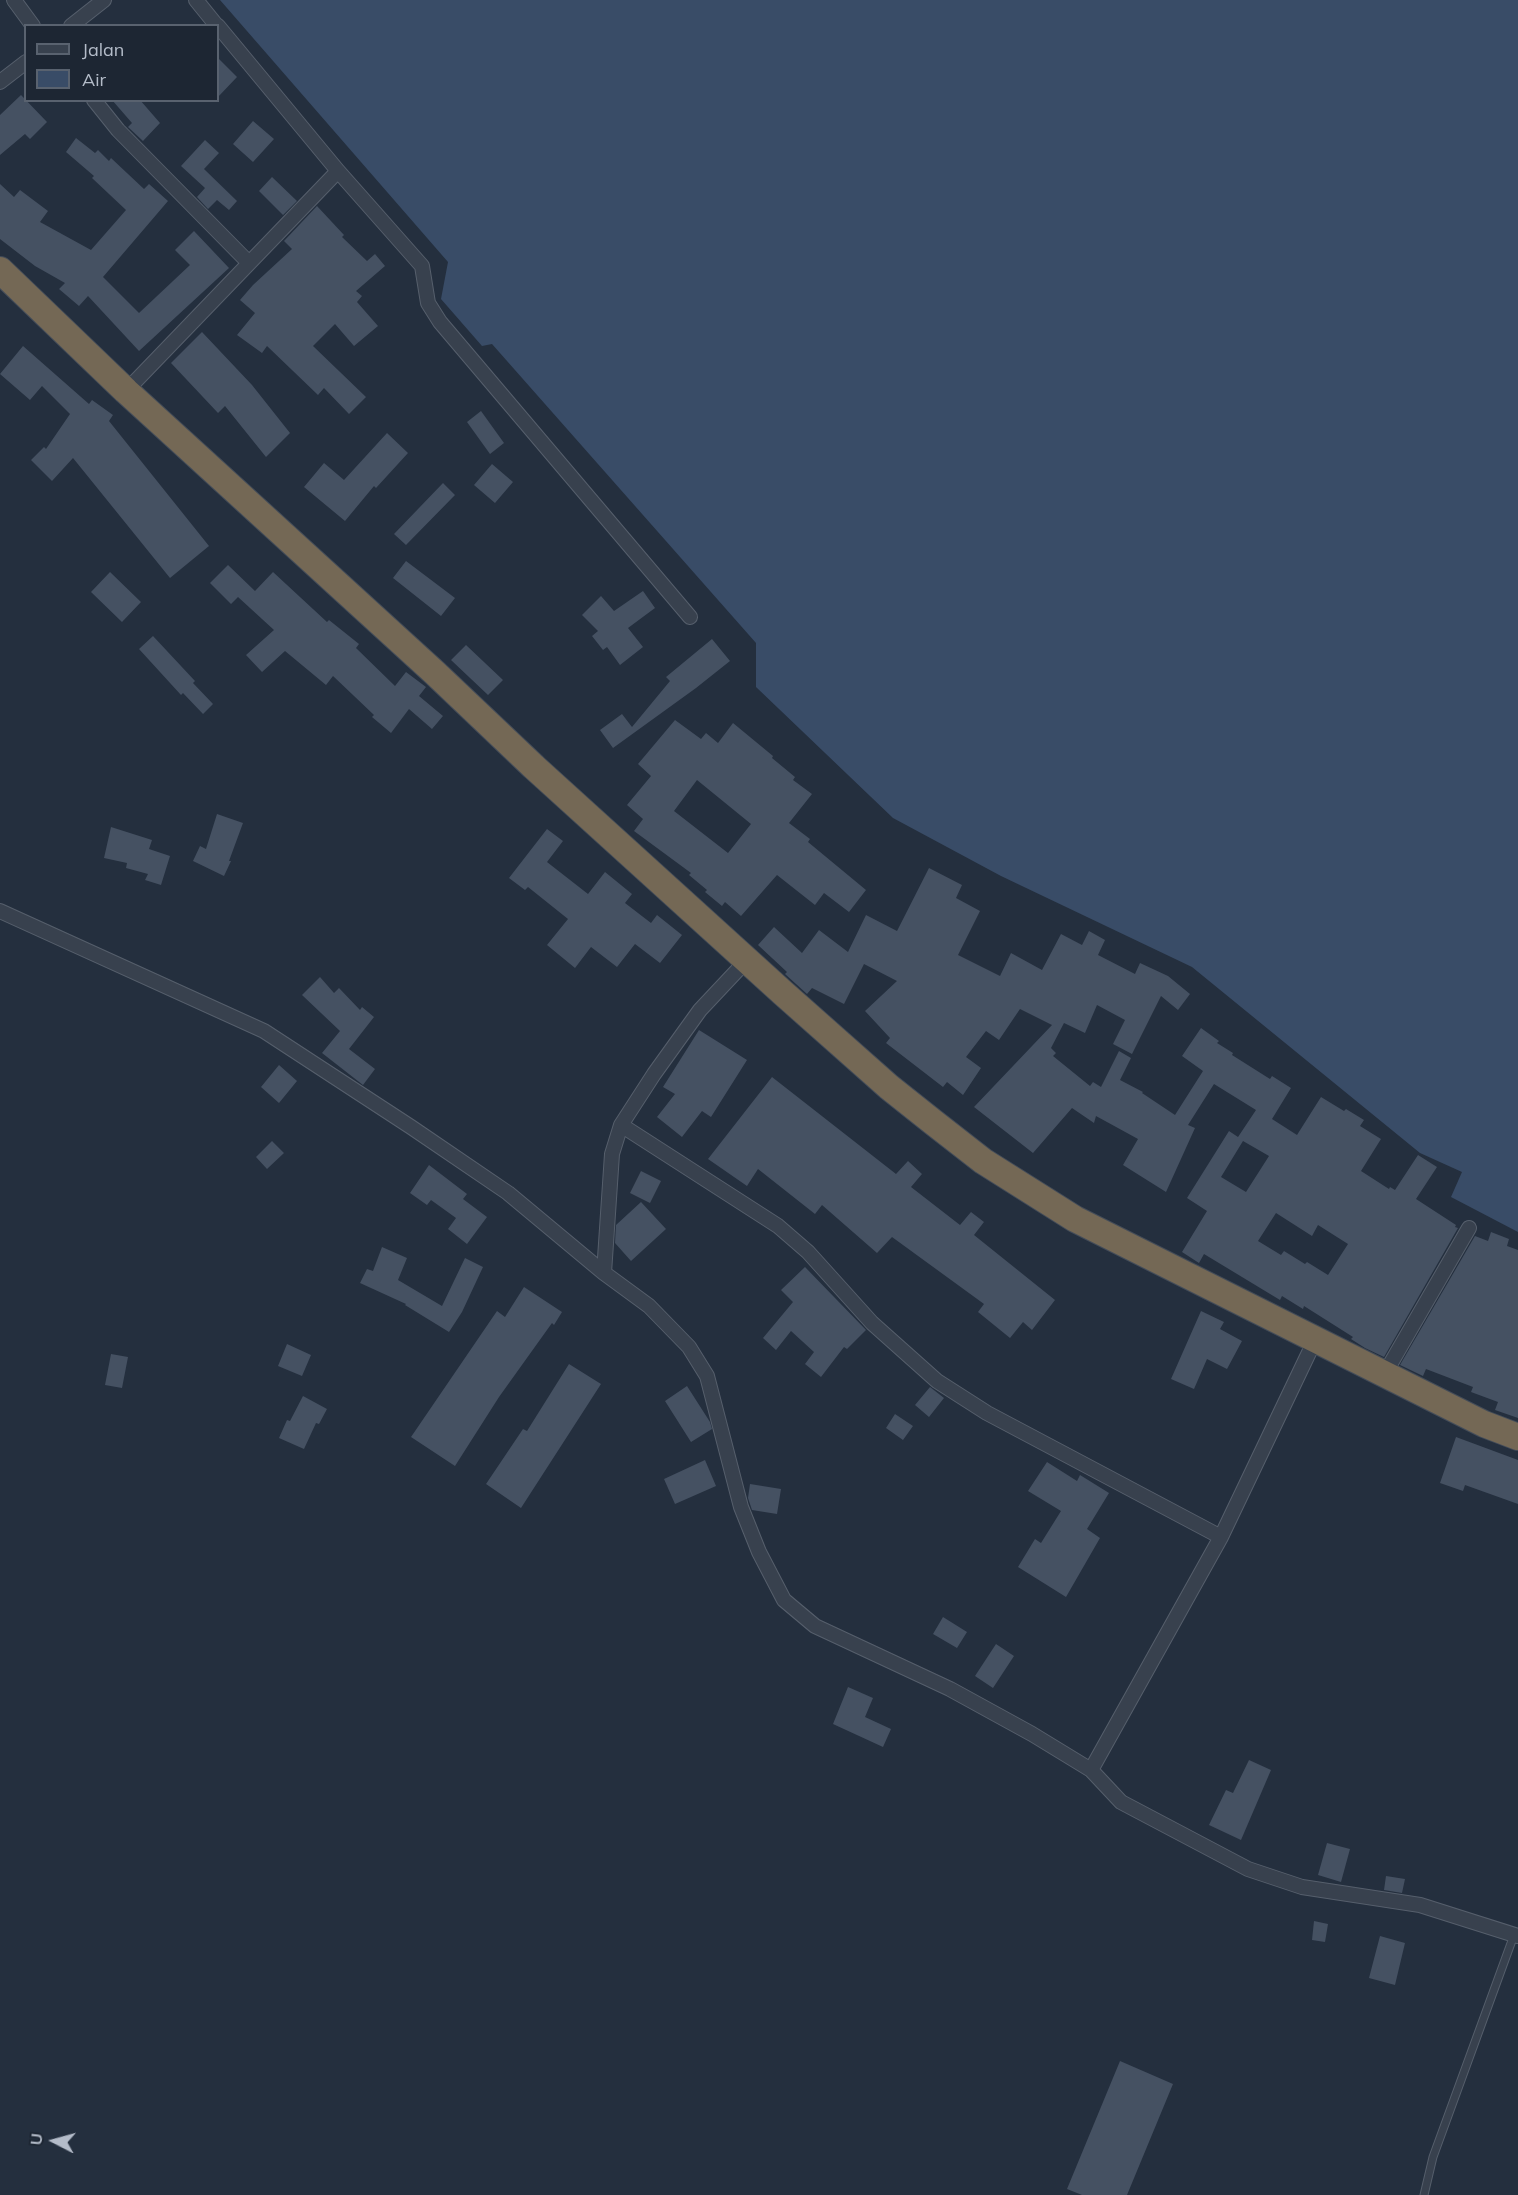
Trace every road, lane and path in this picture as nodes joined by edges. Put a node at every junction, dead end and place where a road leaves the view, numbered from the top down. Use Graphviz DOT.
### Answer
graph roads {
  1 [pos="14,0"];
  2 [pos="104,0"];
  3 [pos="196,0"];
  4 [pos="32,24"];
  5 [pos="74,24"];
  6 [pos="215,24"];
  7 [pos="219,28"];
  8 [pos="24,64"];
  9 [pos="0,82"];
  10 [pos="96,102"];
  11 [pos="338,171"];
  12 [pos="249,263"];
  13 [pos="0,270"];
  14 [pos="126,391"];
  15 [pos="690,617"];
  16 [pos="0,911"];
  17 [pos="747,960"];
  18 [pos="621,1125"];
  19 [pos="1469,1228"];
  20 [pos="603,1273"];
  21 [pos="1315,1340"];
  22 [pos="1384,1375"];
  23 [pos="1518,1437"];
  24 [pos="1221,1537"];
  25 [pos="1090,1770"];
  26 [pos="1516,1936"];
  27 [pos="1425,2195"];
  1 -- 4 [label="street"];
  2 -- 5 [label="street"];
  3 -- 6 [label="street"];
  7 -- 11 [label="street"];
  8 -- 9 [label="street"];
  10 -- 12 [label="street"];
  11 -- 12 [label="street"];
  11 -- 15 [label="street"];
  12 -- 14 [label="street"];
  13 -- 14 [label="highway"];
  14 -- 17 [label="highway"];
  16 -- 20 [label="street"];
  17 -- 18 [label="street"];
  17 -- 21 [label="highway"];
  18 -- 20 [label="street"];
  18 -- 24 [label="street"];
  19 -- 22 [label="street"];
  20 -- 25 [label="street"];
  21 -- 22 [label="highway"];
  21 -- 24 [label="street"];
  22 -- 23 [label="highway"];
  24 -- 25 [label="street"];
  25 -- 26 [label="street"];
  26 -- 27 [label="lane"];
}
